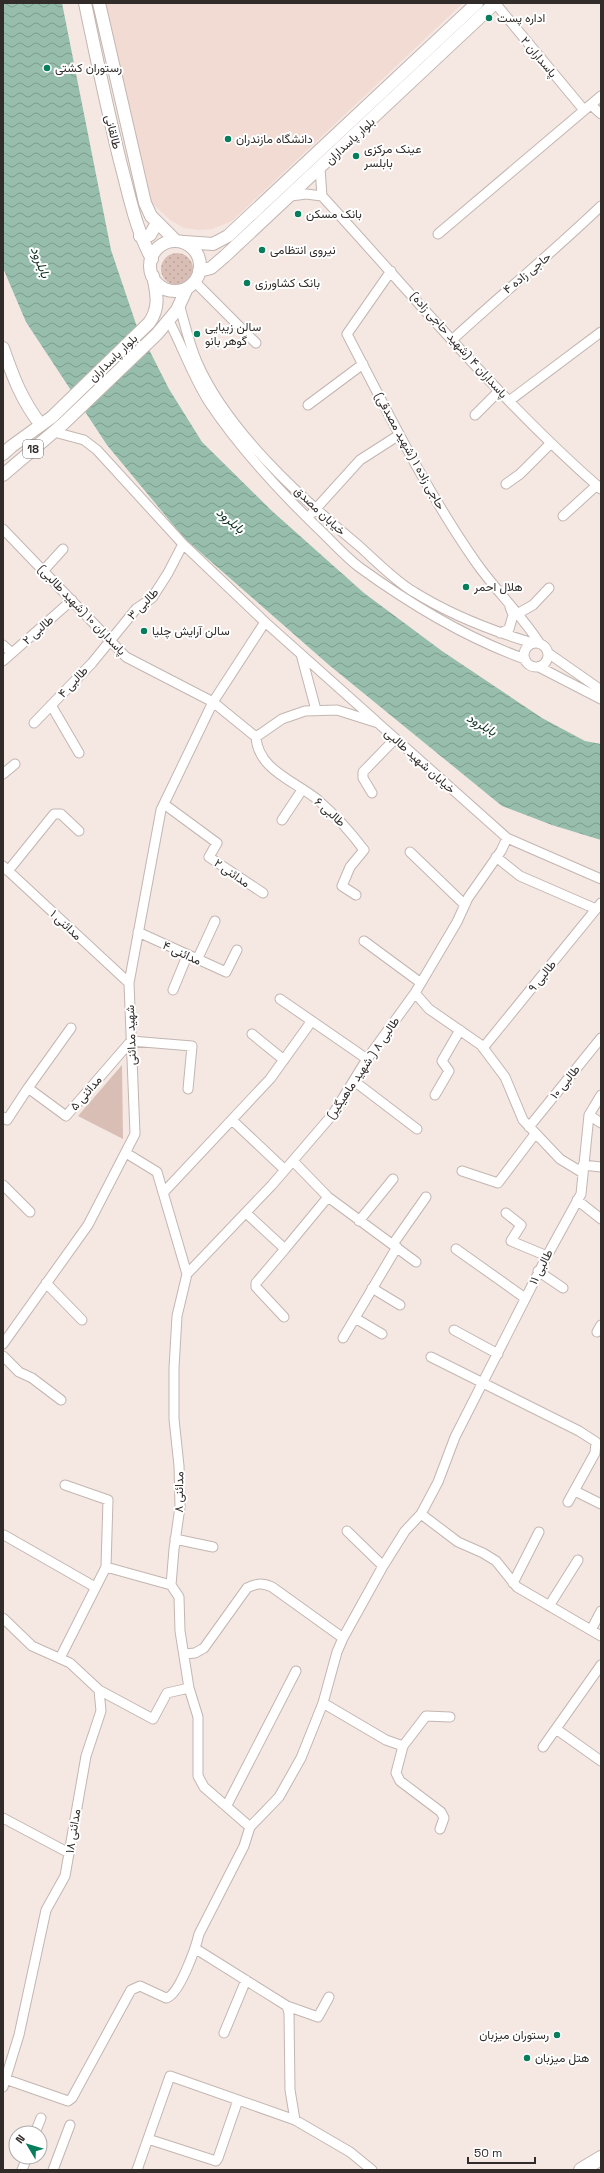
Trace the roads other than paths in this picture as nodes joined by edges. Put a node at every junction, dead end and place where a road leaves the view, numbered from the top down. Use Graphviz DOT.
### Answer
graph roads {
  1 [pos="85,3"];
  2 [pos="99,3"];
  3 [pos="477,3"];
  4 [pos="495,3"];
  5 [pos="601,96"];
  6 [pos="588,108"];
  7 [pos="601,114"];
  8 [pos="320,168"];
  9 [pos="291,196"];
  10 [pos="322,196"];
  11 [pos="601,206"];
  12 [pos="157,223"];
  13 [pos="438,234"];
  14 [pos="140,236"];
  15 [pos="180,242"];
  16 [pos="152,259"];
  17 [pos="391,271"];
  18 [pos="153,276"];
  19 [pos="193,280"];
  20 [pos="179,304"];
  21 [pos="169,321"];
  22 [pos="601,332"];
  23 [pos="453,339"];
  24 [pos="256,343"];
  25 [pos="3,348"];
  26 [pos="363,364"];
  27 [pos="499,391"];
  28 [pos="509,401"];
  29 [pos="308,405"];
  30 [pos="475,416"];
  31 [pos="41,425"];
  32 [pos="59,428"];
  33 [pos="400,435"];
  34 [pos="551,443"];
  35 [pos="6,449"];
  36 [pos="3,475"];
  37 [pos="506,484"];
  38 [pos="599,487"];
  39 [pos="316,510"];
  40 [pos="563,516"];
  41 [pos="307,517"];
  42 [pos="3,529"];
  43 [pos="183,544"];
  44 [pos="63,549"];
  45 [pos="44,570"];
  46 [pos="549,588"];
  47 [pos="72,600"];
  48 [pos="509,604"];
  49 [pos="518,614"];
  50 [pos="265,622"];
  51 [pos="500,633"];
  52 [pos="110,640"];
  53 [pos="537,644"];
  54 [pos="3,645"];
  55 [pos="12,653"];
  56 [pos="548,653"];
  57 [pos="301,654"];
  58 [pos="525,659"];
  59 [pos="3,661"];
  60 [pos="539,667"];
  61 [pos="601,690"];
  62 [pos="601,699"];
  63 [pos="212,702"];
  64 [pos="51,705"];
  65 [pos="316,710"];
  66 [pos="34,723"];
  67 [pos="378,723"];
  68 [pos="256,736"];
  69 [pos="395,739"];
  70 [pos="79,753"];
  71 [pos="15,764"];
  72 [pos="3,774"];
  73 [pos="302,790"];
  74 [pos="372,793"];
  75 [pos="164,804"];
  76 [pos="282,820"];
  77 [pos="79,831"];
  78 [pos="507,838"];
  79 [pos="410,852"];
  80 [pos="496,858"];
  81 [pos="6,868"];
  82 [pos="601,879"];
  83 [pos="263,893"];
  84 [pos="356,895"];
  85 [pos="465,904"];
  86 [pos="599,906"];
  87 [pos="215,921"];
  88 [pos="138,932"];
  89 [pos="364,941"];
  90 [pos="237,950"];
  91 [pos="187,956"];
  92 [pos="197,960"];
  93 [pos="129,983"];
  94 [pos="421,983"];
  95 [pos="173,990"];
  96 [pos="415,993"];
  97 [pos="280,999"];
  98 [pos="311,1022"];
  99 [pos="71,1028"];
  100 [pos="460,1030"];
  101 [pos="252,1034"];
  102 [pos="601,1038"];
  103 [pos="131,1041"];
  104 [pos="483,1048"];
  105 [pos="368,1059"];
  106 [pos="284,1060"];
  107 [pos="354,1081"];
  108 [pos="28,1088"];
  109 [pos="188,1089"];
  110 [pos="435,1095"];
  111 [pos="601,1095"];
  112 [pos="589,1115"];
  113 [pos="5,1118"];
  114 [pos="232,1120"];
  115 [pos="601,1123"];
  116 [pos="417,1129"];
  117 [pos="532,1131"];
  118 [pos="126,1153"];
  119 [pos="293,1161"];
  120 [pos="601,1167"];
  121 [pos="583,1169"];
  122 [pos="285,1170"];
  123 [pos="462,1171"];
  124 [pos="393,1179"];
  125 [pos="3,1185"];
  126 [pos="163,1193"];
  127 [pos="328,1197"];
  128 [pos="426,1198"];
  129 [pos="578,1200"];
  130 [pos="30,1212"];
  131 [pos="246,1213"];
  132 [pos="506,1213"];
  133 [pos="601,1219"];
  134 [pos="359,1221"];
  135 [pos="395,1246"];
  136 [pos="285,1249"];
  137 [pos="456,1249"];
  138 [pos="546,1256"];
  139 [pos="416,1262"];
  140 [pos="538,1271"];
  141 [pos="187,1274"];
  142 [pos="46,1283"];
  143 [pos="372,1288"];
  144 [pos="563,1288"];
  145 [pos="525,1298"];
  146 [pos="400,1305"];
  147 [pos="284,1317"];
  148 [pos="355,1318"];
  149 [pos="82,1320"];
  150 [pos="454,1330"];
  151 [pos="382,1334"];
  152 [pos="343,1338"];
  153 [pos="3,1344"];
  154 [pos="498,1354"];
  155 [pos="3,1356"];
  156 [pos="431,1357"];
  157 [pos="483,1382"];
  158 [pos="61,1400"];
  159 [pos="599,1440"];
  160 [pos="65,1485"];
  161 [pos="575,1491"];
  162 [pos="568,1502"];
  163 [pos="601,1504"];
  164 [pos="421,1514"];
  165 [pos="347,1532"];
  166 [pos="539,1532"];
  167 [pos="4,1535"];
  168 [pos="175,1540"];
  169 [pos="212,1547"];
  170 [pos="578,1560"];
  171 [pos="383,1566"];
  172 [pos="106,1567"];
  173 [pos="513,1583"];
  174 [pos="171,1585"];
  175 [pos="95,1587"];
  176 [pos="549,1606"];
  177 [pos="601,1611"];
  178 [pos="3,1618"];
  179 [pos="591,1630"];
  180 [pos="601,1636"];
  181 [pos="343,1638"];
  182 [pos="184,1654"];
  183 [pos="60,1658"];
  184 [pos="601,1665"];
  185 [pos="296,1671"];
  186 [pos="189,1688"];
  187 [pos="99,1690"];
  188 [pos="324,1703"];
  189 [pos="450,1716"];
  190 [pos="556,1729"];
  191 [pos="403,1746"];
  192 [pos="544,1747"];
  193 [pos="601,1761"];
  194 [pos="227,1805"];
  195 [pos="3,1818"];
  196 [pos="250,1827"];
  197 [pos="440,1829"];
  198 [pos="69,1853"];
  199 [pos="196,1949"];
  200 [pos="246,1980"];
  201 [pos="329,1997"];
  202 [pos="287,2006"];
  203 [pos="224,2034"];
  204 [pos="4,2083"];
  205 [pos="238,2100"];
  206 [pos="41,2118"];
  207 [pos="295,2120"];
  208 [pos="38,2125"];
  209 [pos="70,2125"];
  210 [pos="148,2139"];
  211 [pos="601,2158"];
  212 [pos="53,2170"];
  213 [pos="137,2170"];
  214 [pos="372,2170"];
  215 [pos="581,2170"];
  1 -- 14 [label="main road, طالقانی"];
  2 -- 12 [label="main road, طالقانی"];
  3 -- 15 [label="main road, بلوار پاسداران"];
  4 -- 6 [label="street, پاسداران ۲"];
  4 -- 8 [label="main road, بلوار پاسداران"];
  5 -- 6 [label="street"];
  6 -- 7 [label="street, پاسداران ۲"];
  6 -- 13 [label="street"];
  8 -- 9 [label="main road, بلوار پاسداران"];
  8 -- 10 [label="street"];
  9 -- 10 [label="street"];
  9 -- 19 [label="main road, بلوار پاسداران"];
  10 -- 17 [label="street, پاسداران ۴ (شهید حاجی زاده)"];
  11 -- 23 [label="street, حاجی زاده ۴"];
  12 -- 14 [label="main road"];
  12 -- 15 [label="main road, طالقانی"];
  14 -- 16 [label="main road, طالقانی"];
  15 -- 16 [label="main road"];
  15 -- 19 [label="main road"];
  16 -- 18 [label="main road"];
  17 -- 23 [label="street, پاسداران ۴ (شهید حاجی زاده)"];
  17 -- 26 [label="street, حاجی زاده ۱ (شهید مصدقی)"];
  18 -- 19 [label="main road"];
  18 -- 31 [label="main road, بلوار پاسداران"];
  19 -- 20 [label="main road, بلوار پاسداران"];
  19 -- 24 [label="street"];
  20 -- 21 [label="main road, بلوار پاسداران"];
  20 -- 39 [label="street, خیابان مصدق"];
  21 -- 32 [label="main road, بلوار پاسداران"];
  21 -- 41 [label="street, خیابان مصدق"];
  22 -- 28 [label="street"];
  23 -- 27 [label="street, پاسداران ۴ (شهید حاجی زاده)"];
  25 -- 31 [label="main road"];
  26 -- 29 [label="street"];
  26 -- 33 [label="street, حاجی زاده ۱ (شهید مصدقی)"];
  27 -- 28 [label="street, پاسداران ۴ (شهید حاجی زاده)"];
  27 -- 30 [label="street"];
  28 -- 34 [label="street, پاسداران ۴ (شهید حاجی زاده)"];
  31 -- 35 [label="main road, 18"];
  32 -- 36 [label="main road, 18"];
  32 -- 43 [label="street"];
  33 -- 39 [label="street"];
  33 -- 48 [label="street, حاجی زاده ۱ (شهید مصدقی)"];
  34 -- 37 [label="street"];
  34 -- 38 [label="street, پاسداران ۴ (شهید حاجی زاده)"];
  38 -- 40 [label="street"];
  39 -- 41 [label="street"];
  39 -- 51 [label="street, خیابان مصدق"];
  41 -- 58 [label="street, خیابان مصدق"];
  42 -- 45 [label="street, پاسداران ۱۰ (شهید طالبی)"];
  43 -- 50 [label="street"];
  43 -- 52 [label="street, طالبی ۳"];
  44 -- 45 [label="street"];
  45 -- 47 [label="street, پاسداران ۱۰ (شهید طالبی)"];
  46 -- 49 [label="street"];
  47 -- 52 [label="street, پاسداران ۱۰ (شهید طالبی)"];
  47 -- 55 [label="street, طالبی ۲"];
  48 -- 49 [label="street, حاجی زاده ۱ (شهید مصدقی)"];
  48 -- 51 [label="street"];
  49 -- 53 [label="street, حاجی زاده ۱ (شهید مصدقی)"];
  50 -- 57 [label="street"];
  50 -- 63 [label="street, شهید مدائنی"];
  51 -- 53 [label="street, خیابان مصدق"];
  52 -- 63 [label="street, پاسداران ۱۰ (شهید طالبی)"];
  52 -- 64 [label="street, طالبی ۴"];
  53 -- 56 [label="street"];
  53 -- 58 [label="street"];
  54 -- 55 [label="street"];
  55 -- 59 [label="street, طالبی ۲"];
  56 -- 60 [label="street"];
  56 -- 61 [label="street"];
  57 -- 65 [label="street"];
  57 -- 67 [label="street"];
  58 -- 60 [label="street"];
  60 -- 62 [label="street"];
  63 -- 68 [label="street"];
  63 -- 75 [label="street, شهید مدائنی"];
  64 -- 66 [label="street, طالبی ۴"];
  64 -- 70 [label="street"];
  65 -- 67 [label="street, خیابان شهید طالبی"];
  65 -- 68 [label="street, خیابان شهید طالبی"];
  67 -- 69 [label="street, خیابان شهید طالبی"];
  68 -- 73 [label="street, طالبی ۶"];
  69 -- 74 [label="street"];
  69 -- 78 [label="street, خیابان شهید طالبی"];
  71 -- 72 [label="street"];
  73 -- 76 [label="street"];
  73 -- 84 [label="street, طالبی ۶"];
  75 -- 83 [label="street, مدائنی ۲"];
  75 -- 88 [label="street, شهید مدائنی"];
  77 -- 81 [label="street"];
  78 -- 80 [label="street, طالبی ۸ ( شهید ماهیگیر)"];
  78 -- 82 [label="street, خیابان شهید طالبی"];
  79 -- 85 [label="street"];
  80 -- 85 [label="street, طالبی ۸ ( شهید ماهیگیر)"];
  80 -- 86 [label="street"];
  81 -- 93 [label="street, مدائنی ۱"];
  85 -- 94 [label="street, طالبی ۸ ( شهید ماهیگیر)"];
  86 -- 104 [label="street, طالبی ۹"];
  87 -- 92 [label="street"];
  88 -- 91 [label="street, مدائنی ۴"];
  88 -- 93 [label="street, شهید مدائنی"];
  89 -- 94 [label="street"];
  90 -- 92 [label="street, مدائنی ۴"];
  91 -- 92 [label="street, مدائنی ۴"];
  91 -- 95 [label="street"];
  93 -- 103 [label="street, شهید مدائنی"];
  94 -- 96 [label="street, طالبی ۸ ( شهید ماهیگیر)"];
  96 -- 100 [label="street"];
  96 -- 105 [label="street, طالبی ۸ ( شهید ماهیگیر)"];
  97 -- 98 [label="street"];
  98 -- 105 [label="street"];
  98 -- 106 [label="street"];
  99 -- 108 [label="street"];
  100 -- 104 [label="street"];
  100 -- 110 [label="street"];
  101 -- 106 [label="street"];
  102 -- 117 [label="street, طالبی ۱۰"];
  103 -- 108 [label="street, مدائنی ۵"];
  103 -- 109 [label="street"];
  103 -- 118 [label="street, شهید مدائنی"];
  104 -- 117 [label="street"];
  105 -- 107 [label="street, طالبی ۸ ( شهید ماهیگیر)"];
  106 -- 114 [label="street"];
  107 -- 116 [label="street"];
  107 -- 119 [label="street, طالبی ۸ ( شهید ماهیگیر)"];
  108 -- 113 [label="street"];
  111 -- 112 [label="street, طالبی ۱۱"];
  112 -- 115 [label="street"];
  112 -- 121 [label="street, طالبی ۱۱"];
  114 -- 122 [label="street"];
  114 -- 126 [label="street"];
  117 -- 121 [label="street"];
  117 -- 123 [label="street, طالبی ۱۰"];
  118 -- 126 [label="street, مدائنی ۸"];
  118 -- 142 [label="street, شهید مدائنی"];
  119 -- 122 [label="street, طالبی ۸ ( شهید ماهیگیر)"];
  119 -- 127 [label="street"];
  120 -- 121 [label="street"];
  121 -- 129 [label="street, طالبی ۱۱"];
  122 -- 131 [label="street, طالبی ۸ ( شهید ماهیگیر)"];
  124 -- 134 [label="street"];
  125 -- 130 [label="street"];
  126 -- 141 [label="street, مدائنی ۸"];
  127 -- 134 [label="street"];
  127 -- 136 [label="street"];
  128 -- 135 [label="street"];
  129 -- 133 [label="street"];
  129 -- 138 [label="street, طالبی ۱۱"];
  131 -- 136 [label="street"];
  131 -- 141 [label="street, طالبی ۸ ( شهید ماهیگیر)"];
  132 -- 138 [label="street"];
  134 -- 135 [label="street"];
  135 -- 139 [label="street"];
  135 -- 143 [label="street"];
  136 -- 147 [label="street"];
  137 -- 145 [label="street"];
  138 -- 140 [label="street, طالبی ۱۱"];
  140 -- 144 [label="street"];
  140 -- 145 [label="street, طالبی ۱۱"];
  141 -- 168 [label="street, مدائنی ۸"];
  142 -- 149 [label="street"];
  142 -- 153 [label="street, شهید مدائنی"];
  143 -- 146 [label="street"];
  143 -- 148 [label="street"];
  145 -- 154 [label="street, طالبی ۱۱"];
  148 -- 151 [label="street"];
  148 -- 152 [label="street"];
  150 -- 154 [label="street"];
  154 -- 157 [label="street, طالبی ۱۱"];
  155 -- 158 [label="street"];
  156 -- 157 [label="street"];
  157 -- 159 [label="street"];
  157 -- 164 [label="street, طالبی ۱۱"];
  159 -- 161 [label="street"];
  160 -- 172 [label="street"];
  161 -- 162 [label="street"];
  161 -- 163 [label="street"];
  164 -- 171 [label="street, طالبی ۱۱"];
  164 -- 173 [label="street"];
  165 -- 171 [label="street"];
  166 -- 173 [label="street"];
  167 -- 175 [label="street"];
  168 -- 169 [label="street"];
  168 -- 174 [label="street, مدائنی ۸"];
  170 -- 176 [label="street"];
  171 -- 181 [label="street, طالبی ۱۱"];
  172 -- 174 [label="street"];
  172 -- 175 [label="street"];
  173 -- 176 [label="street"];
  174 -- 182 [label="street, مدائنی ۸"];
  175 -- 183 [label="street"];
  176 -- 179 [label="street"];
  177 -- 179 [label="street"];
  178 -- 183 [label="street"];
  179 -- 180 [label="street"];
  181 -- 182 [label="street"];
  181 -- 188 [label="street, طالبی ۱۱"];
  182 -- 186 [label="street, مدائنی ۸"];
  183 -- 187 [label="street"];
  184 -- 190 [label="street"];
  185 -- 194 [label="street"];
  186 -- 187 [label="street"];
  186 -- 194 [label="street, مدائنی ۸"];
  187 -- 198 [label="street, مدائنی ۱۸"];
  188 -- 191 [label="street"];
  188 -- 196 [label="street, طالبی ۱۱"];
  189 -- 191 [label="street"];
  190 -- 192 [label="street"];
  190 -- 193 [label="street"];
  191 -- 197 [label="street"];
  194 -- 196 [label="street, مدائنی ۸"];
  195 -- 198 [label="street"];
  196 -- 199 [label="street"];
  198 -- 204 [label="street, مدائنی ۱۸"];
  199 -- 200 [label="street"];
  199 -- 204 [label="street"];
  200 -- 202 [label="street"];
  200 -- 203 [label="street"];
  201 -- 202 [label="street"];
  202 -- 207 [label="street"];
  205 -- 207 [label="street"];
  205 -- 210 [label="street"];
  205 -- 210 [label="street"];
  206 -- 208 [label="street"];
  207 -- 214 [label="street"];
  209 -- 212 [label="street"];
  210 -- 213 [label="street"];
  211 -- 215 [label="highway"];
}
